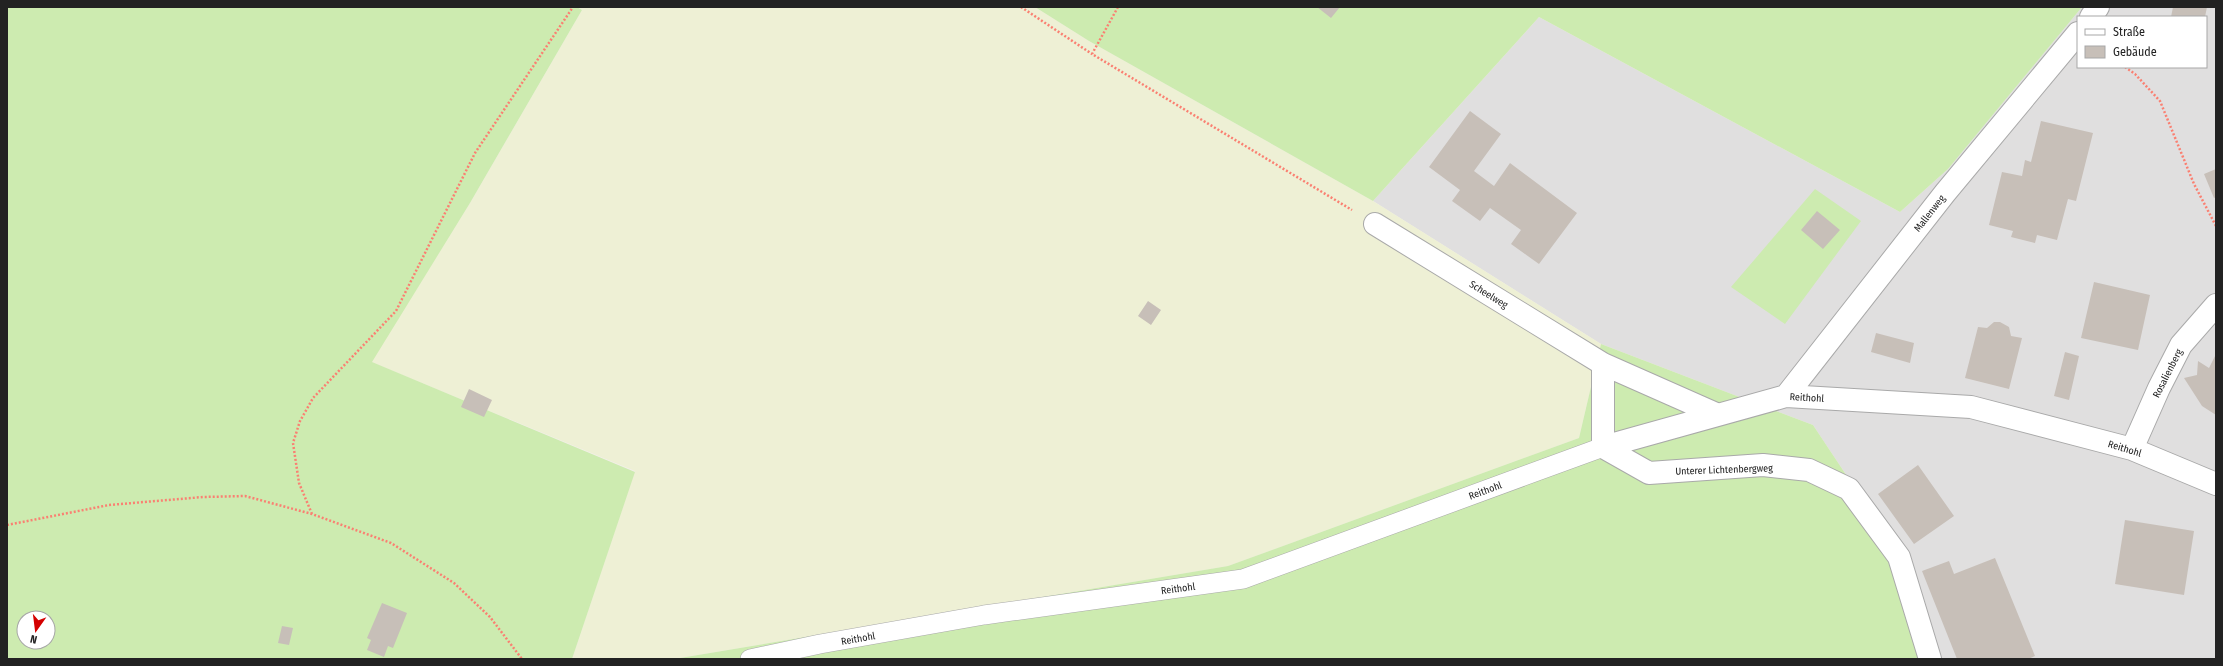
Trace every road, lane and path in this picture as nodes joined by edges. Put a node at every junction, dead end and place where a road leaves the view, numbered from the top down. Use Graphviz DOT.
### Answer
graph roads {
  1 [pos="573,7"];
  2 [pos="1021,7"];
  3 [pos="1118,7"];
  4 [pos="2098,7"];
  5 [pos="2092,16"];
  6 [pos="2077,35"];
  7 [pos="1092,54"];
  8 [pos="2126,68"];
  9 [pos="1375,224"];
  10 [pos="2216,226"];
  11 [pos="2216,305"];
  12 [pos="1603,364"];
  13 [pos="1786,396"];
  14 [pos="1716,414"];
  15 [pos="1603,447"];
  16 [pos="2132,449"];
  17 [pos="2216,484"];
  18 [pos="312,514"];
  19 [pos="7,525"];
  20 [pos="522,659"];
  21 [pos="750,659"];
  22 [pos="1930,659"];
  1 -- 18 [label="path"];
  2 -- 7 [label="path"];
  3 -- 7 [label="path"];
  4 -- 5 [label="street"];
  6 -- 13 [label="street, Mallenweg"];
  7 -- 9 [label="path"];
  8 -- 10 [label="path"];
  9 -- 12 [label="street, Scheelweg"];
  11 -- 16 [label="street, Rosalienberg"];
  12 -- 14 [label="street, Scheelweg"];
  12 -- 15 [label="street"];
  13 -- 14 [label="street, Reithohl"];
  13 -- 16 [label="street, Reithohl"];
  14 -- 15 [label="street, Reithohl"];
  15 -- 21 [label="lane, Reithohl"];
  15 -- 22 [label="street, Unterer Lichtenbergweg"];
  16 -- 17 [label="street, Reithohl"];
  18 -- 19 [label="path"];
  18 -- 20 [label="path"];
}
